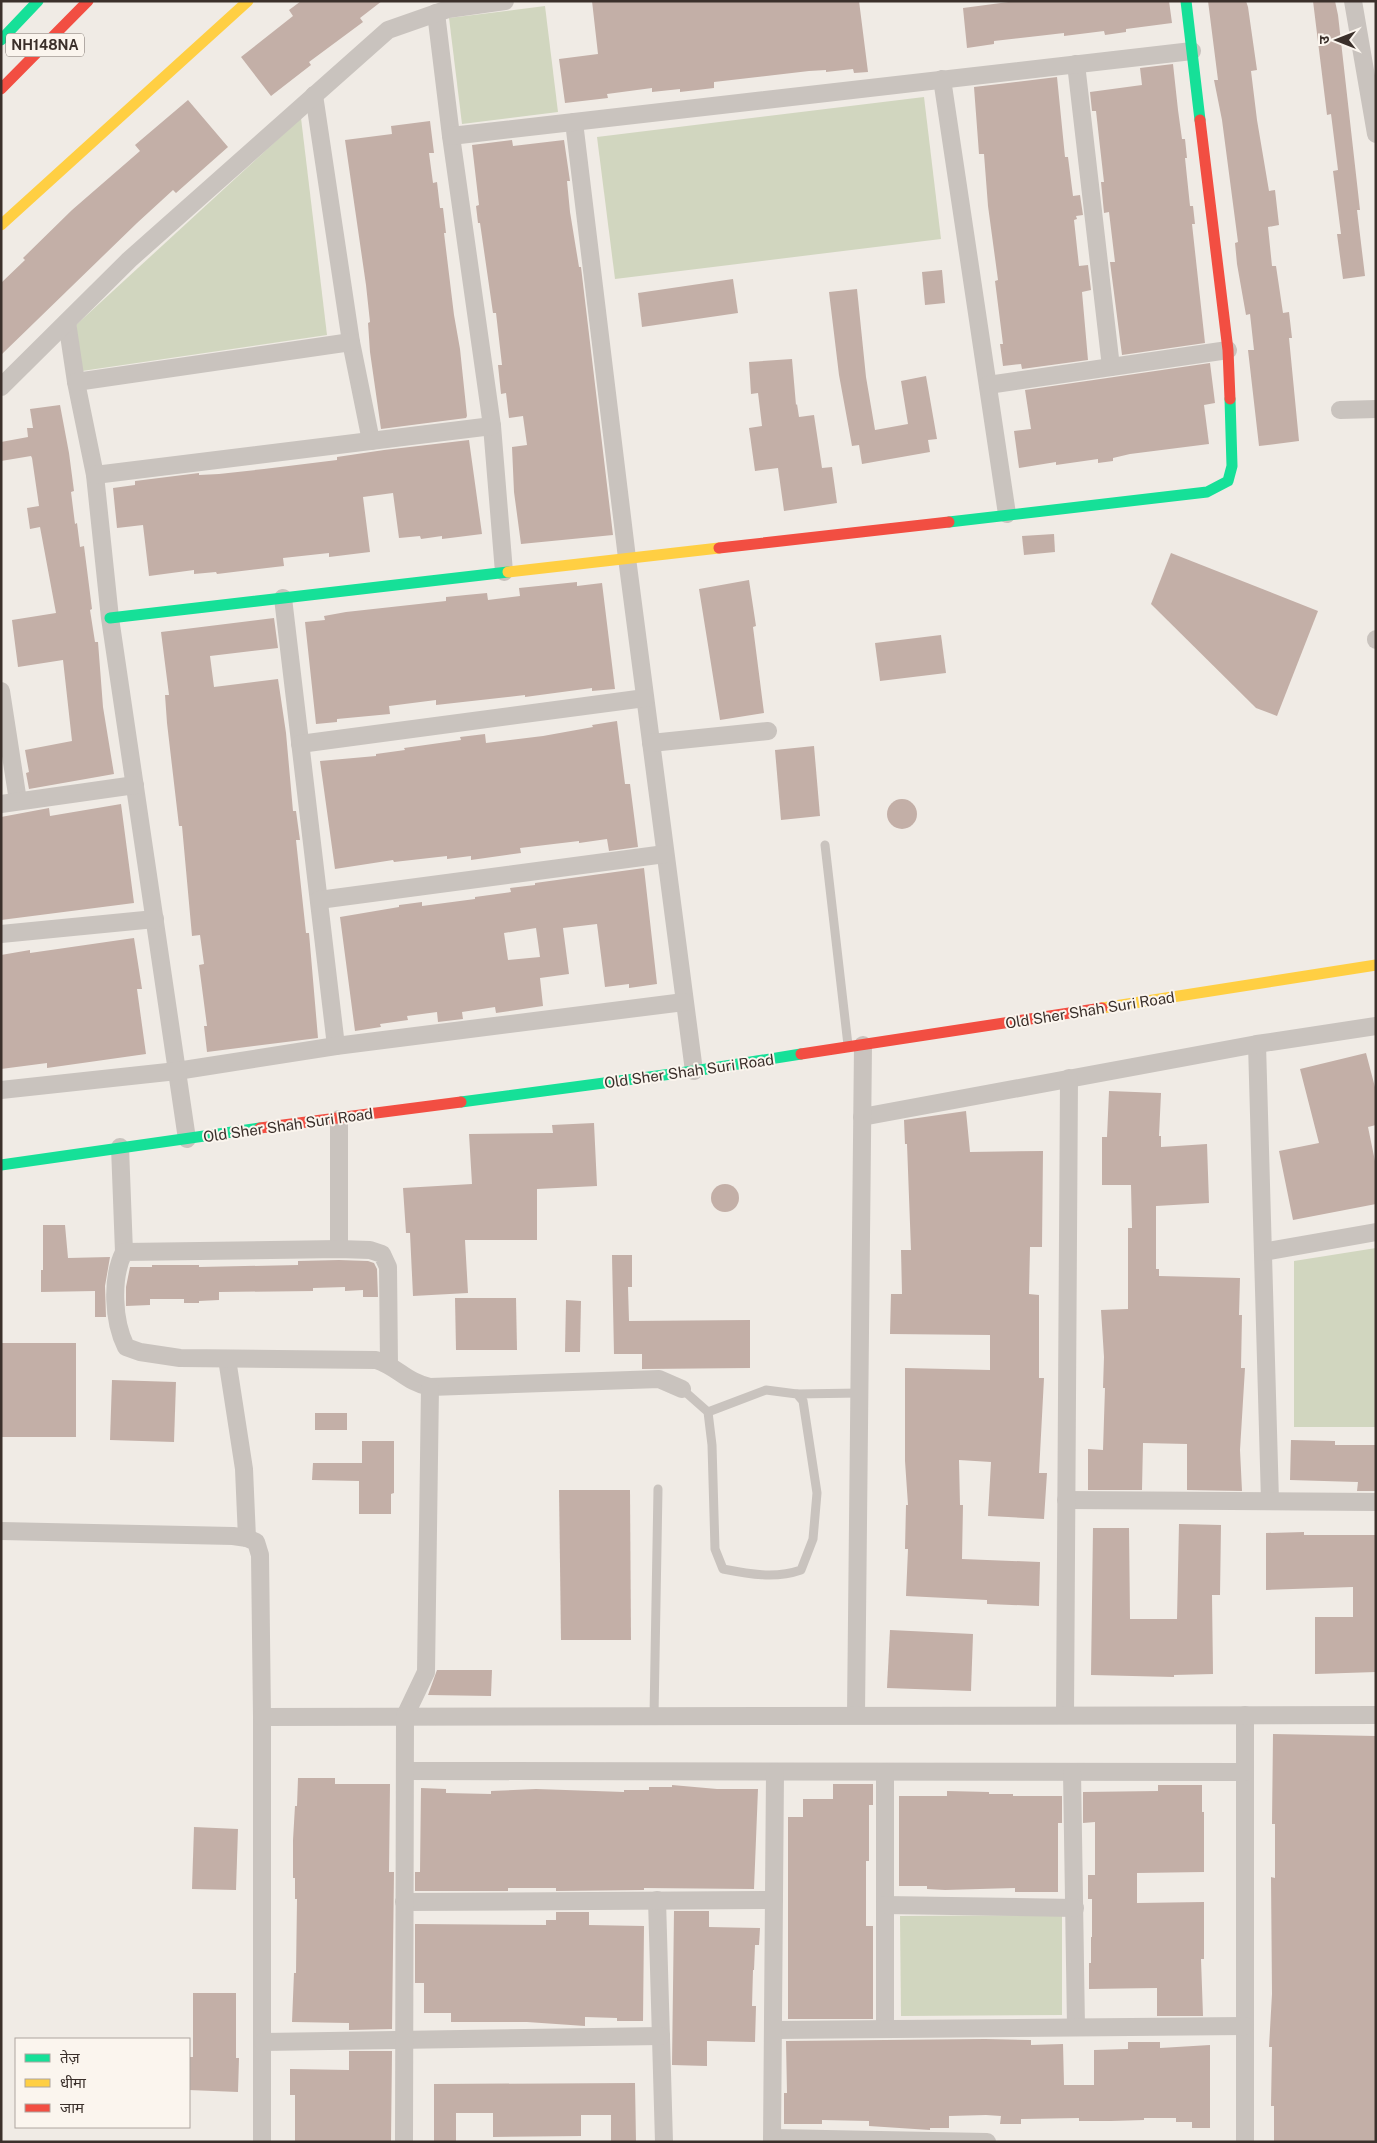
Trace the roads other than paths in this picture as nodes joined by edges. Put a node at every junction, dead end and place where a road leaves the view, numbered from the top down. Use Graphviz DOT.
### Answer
graph roads {
  1 [pos="38,1"];
  2 [pos="88,1"];
  3 [pos="248,1"];
  4 [pos="505,1"];
  5 [pos="1186,1"];
  6 [pos="1353,1"];
  7 [pos="436,13"];
  8 [pos="1,40"];
  9 [pos="1192,51"];
  10 [pos="1076,64"];
  11 [pos="942,79"];
  12 [pos="1,89"];
  13 [pos="314,95"];
  14 [pos="574,122"];
  15 [pos="1376,134"];
  16 [pos="451,136"];
  17 [pos="1,225"];
  18 [pos="67,322"];
  19 [pos="351,342"];
  20 [pos="1228,350"];
  21 [pos="1111,367"];
  22 [pos="76,382"];
  23 [pos="988,385"];
  24 [pos="1,387"];
  25 [pos="1376,409"];
  26 [pos="1340,410"];
  27 [pos="492,426"];
  28 [pos="371,441"];
  29 [pos="95,475"];
  30 [pos="1007,514"];
  31 [pos="627,558"];
  32 [pos="504,572"];
  33 [pos="283,598"];
  34 [pos="110,618"];
  35 [pos="1,691"];
  36 [pos="645,698"];
  37 [pos="3,709"];
  38 [pos="768,731"];
  39 [pos="300,744"];
  40 [pos="651,744"];
  41 [pos="135,785"];
  42 [pos="9,802"];
  43 [pos="825,844"];
  44 [pos="665,854"];
  45 [pos="319,900"];
  46 [pos="155,919"];
  47 [pos="1,934"];
  48 [pos="1376,965"];
  49 [pos="684,1002"];
  50 [pos="1376,1026"];
  51 [pos="1257,1044"];
  52 [pos="336,1046"];
  53 [pos="856,1046"];
  54 [pos="178,1071"];
  55 [pos="694,1071"];
  56 [pos="1069,1078"];
  57 [pos="1,1090"];
  58 [pos="862,1117"];
  59 [pos="339,1119"];
  60 [pos="188,1139"];
  61 [pos="120,1147"];
  62 [pos="1,1166"];
  63 [pos="1376,1232"];
  64 [pos="339,1249"];
  65 [pos="124,1252"];
  66 [pos="1263,1252"];
  67 [pos="227,1359"];
  68 [pos="389,1364"];
  69 [pos="430,1387"];
  70 [pos="682,1389"];
  71 [pos="859,1393"];
  72 [pos="797,1394"];
  73 [pos="708,1412"];
  74 [pos="658,1489"];
  75 [pos="1066,1500"];
  76 [pos="1270,1502"];
  77 [pos="1376,1502"];
  78 [pos="1,1531"];
  79 [pos="247,1538"];
  80 [pos="856,1715"];
  81 [pos="1064,1715"];
  82 [pos="1244,1715"];
  83 [pos="405,1716"];
  84 [pos="654,1716"];
  85 [pos="1376,1716"];
  86 [pos="262,1717"];
  87 [pos="405,1771"];
  88 [pos="775,1772"];
  89 [pos="885,1772"];
  90 [pos="1072,1772"];
  91 [pos="1244,1772"];
  92 [pos="657,1900"];
  93 [pos="774,1900"];
  94 [pos="404,1902"];
  95 [pos="885,1905"];
  96 [pos="1074,1908"];
  97 [pos="1244,2026"];
  98 [pos="1076,2027"];
  99 [pos="885,2029"];
  100 [pos="773,2030"];
  101 [pos="661,2036"];
  102 [pos="404,2041"];
  103 [pos="263,2042"];
  104 [pos="772,2140"];
  105 [pos="262,2142"];
  106 [pos="404,2142"];
  107 [pos="664,2142"];
  108 [pos="978,2142"];
  109 [pos="987,2142"];
  110 [pos="1244,2142"];
  1 -- 8 [label="main road, NH148NA"];
  2 -- 12 [label="main road, NH148NA"];
  3 -- 17 [label="main road"];
  4 -- 7 [label="street"];
  5 -- 9 [label="main road"];
  6 -- 15 [label="street"];
  7 -- 13 [label="street"];
  7 -- 16 [label="street"];
  9 -- 10 [label="street"];
  9 -- 20 [label="main road"];
  10 -- 11 [label="street"];
  10 -- 21 [label="street"];
  11 -- 14 [label="street"];
  11 -- 23 [label="street"];
  13 -- 18 [label="street"];
  13 -- 19 [label="street"];
  14 -- 16 [label="street"];
  14 -- 31 [label="street"];
  16 -- 27 [label="street"];
  18 -- 22 [label="street"];
  18 -- 24 [label="street"];
  19 -- 22 [label="street"];
  19 -- 28 [label="street"];
  20 -- 21 [label="street"];
  20 -- 30 [label="main road"];
  21 -- 23 [label="street"];
  22 -- 29 [label="street"];
  23 -- 30 [label="street"];
  25 -- 26 [label="street"];
  27 -- 28 [label="street"];
  27 -- 32 [label="street"];
  28 -- 29 [label="street"];
  29 -- 34 [label="street"];
  30 -- 31 [label="main road"];
  31 -- 32 [label="main road"];
  31 -- 36 [label="street"];
  32 -- 33 [label="main road"];
  33 -- 34 [label="main road"];
  33 -- 39 [label="street"];
  34 -- 41 [label="street"];
  35 -- 37 [label="street"];
  36 -- 39 [label="street"];
  36 -- 40 [label="street"];
  37 -- 42 [label="street"];
  38 -- 40 [label="street"];
  39 -- 45 [label="street"];
  40 -- 44 [label="street"];
  41 -- 42 [label="street"];
  41 -- 46 [label="street"];
  43 -- 53 [label="lane"];
  44 -- 45 [label="street"];
  44 -- 49 [label="street"];
  45 -- 52 [label="street"];
  46 -- 47 [label="street"];
  46 -- 54 [label="street"];
  48 -- 53 [label="main road, Old Sher Shah Suri Road"];
  49 -- 52 [label="street"];
  49 -- 55 [label="street"];
  50 -- 51 [label="street"];
  51 -- 56 [label="street"];
  51 -- 66 [label="street"];
  52 -- 54 [label="street"];
  53 -- 55 [label="main road, Old Sher Shah Suri Road"];
  53 -- 58 [label="street"];
  54 -- 57 [label="street"];
  54 -- 60 [label="street"];
  55 -- 59 [label="main road, Old Sher Shah Suri Road"];
  56 -- 58 [label="street"];
  56 -- 75 [label="street"];
  58 -- 71 [label="street"];
  59 -- 60 [label="main road, Old Sher Shah Suri Road"];
  59 -- 64 [label="street"];
  60 -- 61 [label="main road, Old Sher Shah Suri Road"];
  61 -- 62 [label="main road, Old Sher Shah Suri Road"];
  61 -- 65 [label="street"];
  63 -- 66 [label="street"];
  64 -- 65 [label="street"];
  64 -- 68 [label="street"];
  65 -- 67 [label="street"];
  66 -- 76 [label="street"];
  67 -- 68 [label="street"];
  67 -- 79 [label="street"];
  68 -- 69 [label="street"];
  69 -- 70 [label="street"];
  69 -- 83 [label="street"];
  70 -- 73 [label="lane"];
  71 -- 72 [label="lane"];
  71 -- 80 [label="street"];
  72 -- 73 [label="lane"];
  72 -- 73 [label="lane"];
  74 -- 84 [label="lane"];
  75 -- 76 [label="street"];
  75 -- 81 [label="street"];
  76 -- 77 [label="street"];
  78 -- 79 [label="street"];
  79 -- 86 [label="street"];
  80 -- 81 [label="street"];
  80 -- 84 [label="street"];
  81 -- 82 [label="street"];
  82 -- 85 [label="street"];
  82 -- 91 [label="street"];
  83 -- 84 [label="street"];
  83 -- 86 [label="street"];
  83 -- 87 [label="street"];
  86 -- 103 [label="street"];
  87 -- 88 [label="street"];
  87 -- 94 [label="street"];
  88 -- 89 [label="street"];
  88 -- 93 [label="street"];
  89 -- 90 [label="street"];
  89 -- 95 [label="street"];
  90 -- 91 [label="street"];
  90 -- 96 [label="street"];
  91 -- 97 [label="street"];
  92 -- 93 [label="street"];
  92 -- 94 [label="street"];
  92 -- 101 [label="street"];
  93 -- 100 [label="street"];
  94 -- 102 [label="street"];
  95 -- 96 [label="street"];
  95 -- 99 [label="street"];
  96 -- 98 [label="street"];
  97 -- 98 [label="street"];
  97 -- 110 [label="street"];
  98 -- 99 [label="street"];
  99 -- 100 [label="street"];
  100 -- 104 [label="street"];
  101 -- 102 [label="street"];
  101 -- 107 [label="street"];
  102 -- 103 [label="street"];
  102 -- 106 [label="street"];
  103 -- 105 [label="street"];
  104 -- 108 [label="street"];
  108 -- 109 [label="street"];
}
